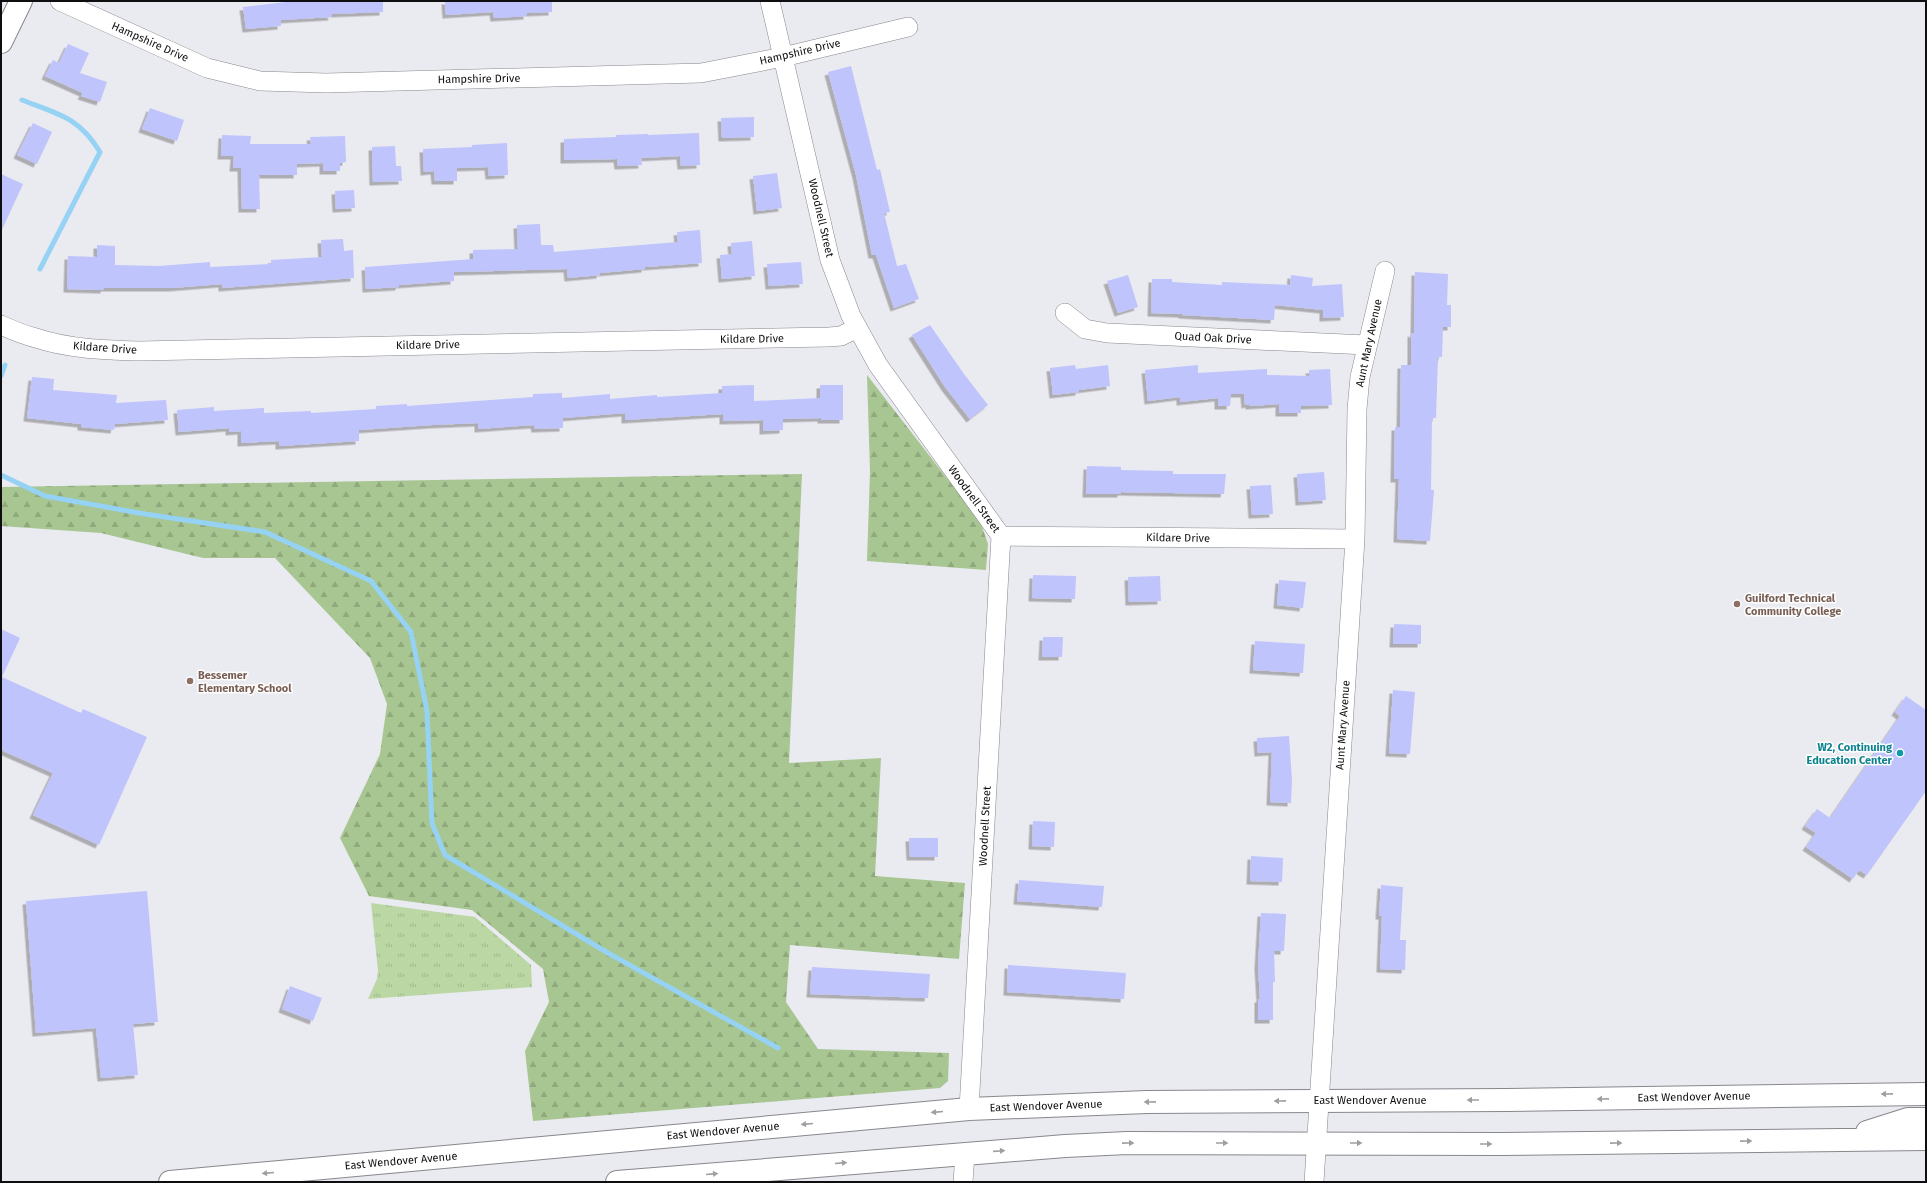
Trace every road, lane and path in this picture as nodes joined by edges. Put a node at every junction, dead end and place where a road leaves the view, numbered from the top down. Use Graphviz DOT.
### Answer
graph roads {
  1 [pos="21,1"];
  2 [pos="60,1"];
  3 [pos="770,1"];
  4 [pos="908,27"];
  5 [pos="1,42"];
  6 [pos="783,57"];
  7 [pos="1384,271"];
  8 [pos="1065,314"];
  9 [pos="1,325"];
  10 [pos="857,328"];
  11 [pos="1367,345"];
  12 [pos="1000,536"];
  13 [pos="1355,540"];
  14 [pos="1926,1094"];
  15 [pos="1319,1100"];
  16 [pos="969,1109"];
  17 [pos="1926,1119"];
  18 [pos="1926,1138"];
  19 [pos="1843,1140"];
  20 [pos="1316,1143"];
  21 [pos="965,1154"];
  22 [pos="170,1182"];
  23 [pos="617,1182"];
  24 [pos="963,1182"];
  25 [pos="1314,1182"];
  1 -- 5 [label="main road"];
  2 -- 6 [label="street, Hampshire Drive"];
  3 -- 6 [label="street, Woodnell Street"];
  4 -- 6 [label="street, Hampshire Drive"];
  6 -- 10 [label="street, Woodnell Street"];
  7 -- 11 [label="street, Aunt Mary Avenue"];
  8 -- 11 [label="street, Quad Oak Drive"];
  9 -- 10 [label="street, Kildare Drive"];
  10 -- 12 [label="street, Woodnell Street"];
  11 -- 13 [label="street, Aunt Mary Avenue"];
  12 -- 13 [label="street, Kildare Drive"];
  12 -- 16 [label="street, Woodnell Street"];
  13 -- 15 [label="street, Aunt Mary Avenue"];
  14 -- 15 [label="main road, East Wendover Avenue, one-way"];
  15 -- 16 [label="main road, East Wendover Avenue, one-way"];
  15 -- 20 [label="street, Aunt Mary Avenue"];
  16 -- 22 [label="main road, East Wendover Avenue, one-way"];
  17 -- 19 [label="main road"];
  18 -- 19 [label="main road"];
  20 -- 19 [label="main road, one-way"];
  21 -- 20 [label="main road, one-way"];
  20 -- 25 [label="street, Aunt Mary Avenue"];
  23 -- 21 [label="main road, one-way"];
  21 -- 24 [label="street"];
}
